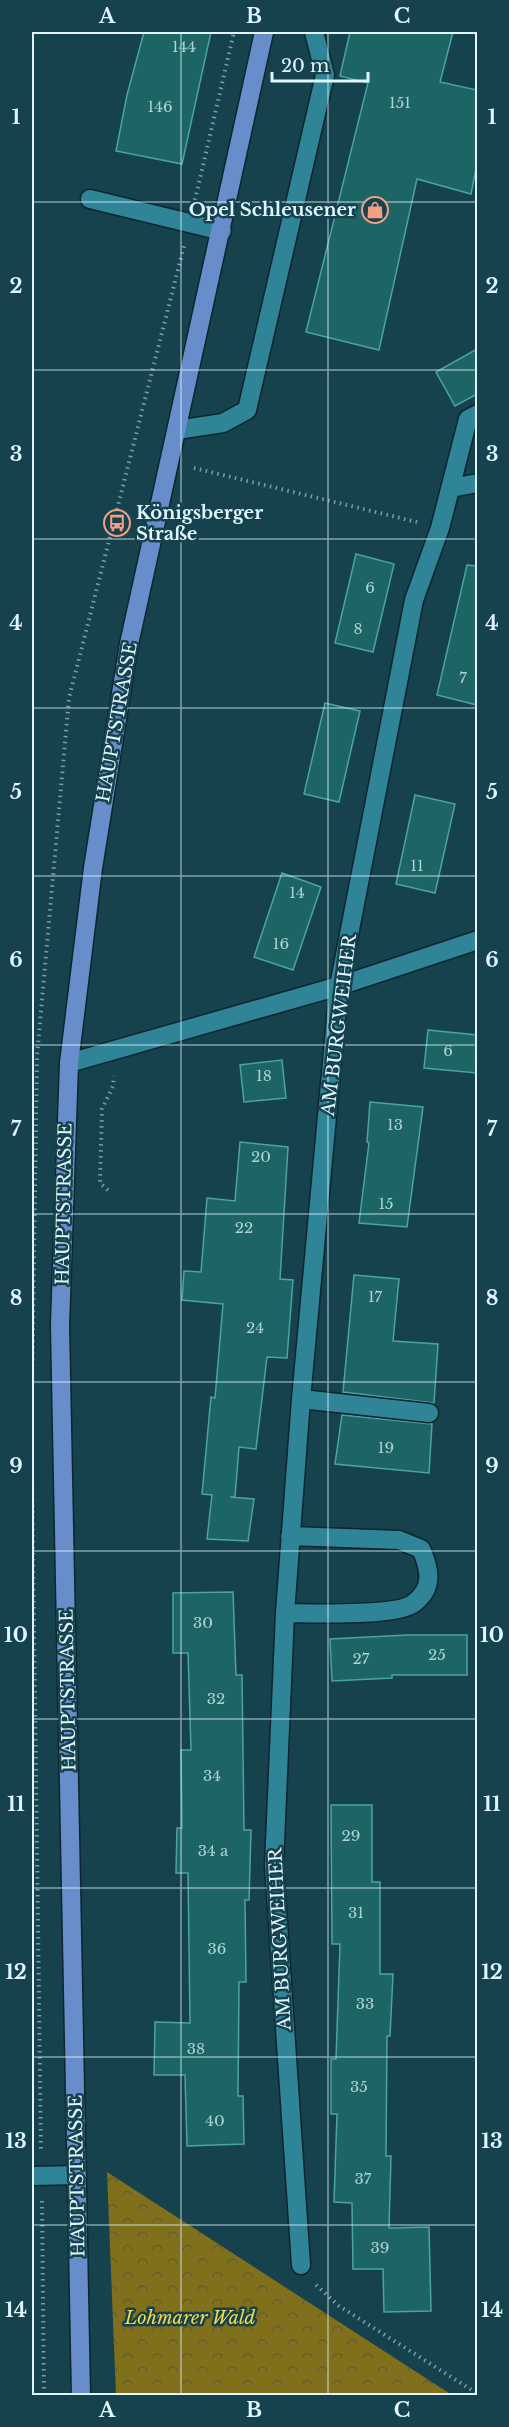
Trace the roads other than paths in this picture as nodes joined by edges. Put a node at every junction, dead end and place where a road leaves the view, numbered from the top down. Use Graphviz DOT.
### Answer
graph roads {
  1 [pos="264,32"];
  2 [pos="314,32"];
  3 [pos="90,199"];
  4 [pos="222,231"];
  5 [pos="477,414"];
  6 [pos="177,430"];
  7 [pos="477,483"];
  8 [pos="451,488"];
  9 [pos="477,940"];
  10 [pos="339,986"];
  11 [pos="69,1063"];
  12 [pos="301,1400"];
  13 [pos="429,1413"];
  14 [pos="290,1536"];
  15 [pos="285,1613"];
  16 [pos="77,2175"];
  17 [pos="36,2176"];
  18 [pos="301,2265"];
  19 [pos="81,2396"];
  1 -- 4 [label="main road, HAUPTSTRASSE"];
  2 -- 6 [label="street"];
  3 -- 4 [label="street"];
  4 -- 6 [label="main road, HAUPTSTRASSE"];
  5 -- 8 [label="street, AM BURGWEIHER"];
  6 -- 11 [label="main road, HAUPTSTRASSE"];
  7 -- 8 [label="street"];
  8 -- 10 [label="street, AM BURGWEIHER"];
  9 -- 10 [label="street"];
  10 -- 11 [label="street"];
  10 -- 12 [label="street, AM BURGWEIHER"];
  11 -- 16 [label="main road, HAUPTSTRASSE"];
  12 -- 13 [label="street"];
  12 -- 14 [label="street, AM BURGWEIHER"];
  14 -- 15 [label="street, AM BURGWEIHER"];
  14 -- 15 [label="street"];
  15 -- 18 [label="street, AM BURGWEIHER"];
  16 -- 17 [label="street"];
  16 -- 19 [label="main road, HAUPTSTRASSE"];
}
